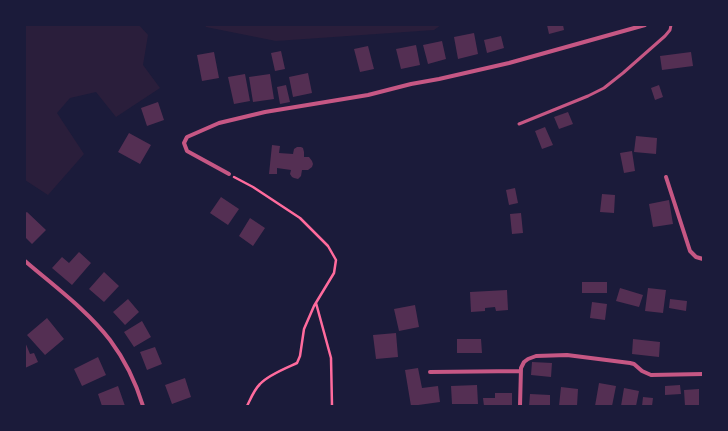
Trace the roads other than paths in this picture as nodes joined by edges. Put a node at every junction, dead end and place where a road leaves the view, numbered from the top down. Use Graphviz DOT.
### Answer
graph roads {
  1 [pos="645,25"];
  2 [pos="671,25"];
  3 [pos="519,124"];
  4 [pos="229,174"];
  5 [pos="666,177"];
  6 [pos="703,259"];
  7 [pos="25,261"];
  8 [pos="521,371"];
  9 [pos="430,372"];
  10 [pos="703,374"];
  11 [pos="144,406"];
  12 [pos="520,406"];
  1 -- 4 [label="street"];
  2 -- 3 [label="lane"];
  5 -- 6 [label="street"];
  7 -- 11 [label="street"];
  8 -- 9 [label="street"];
  8 -- 10 [label="street"];
  8 -- 12 [label="street"];
}
